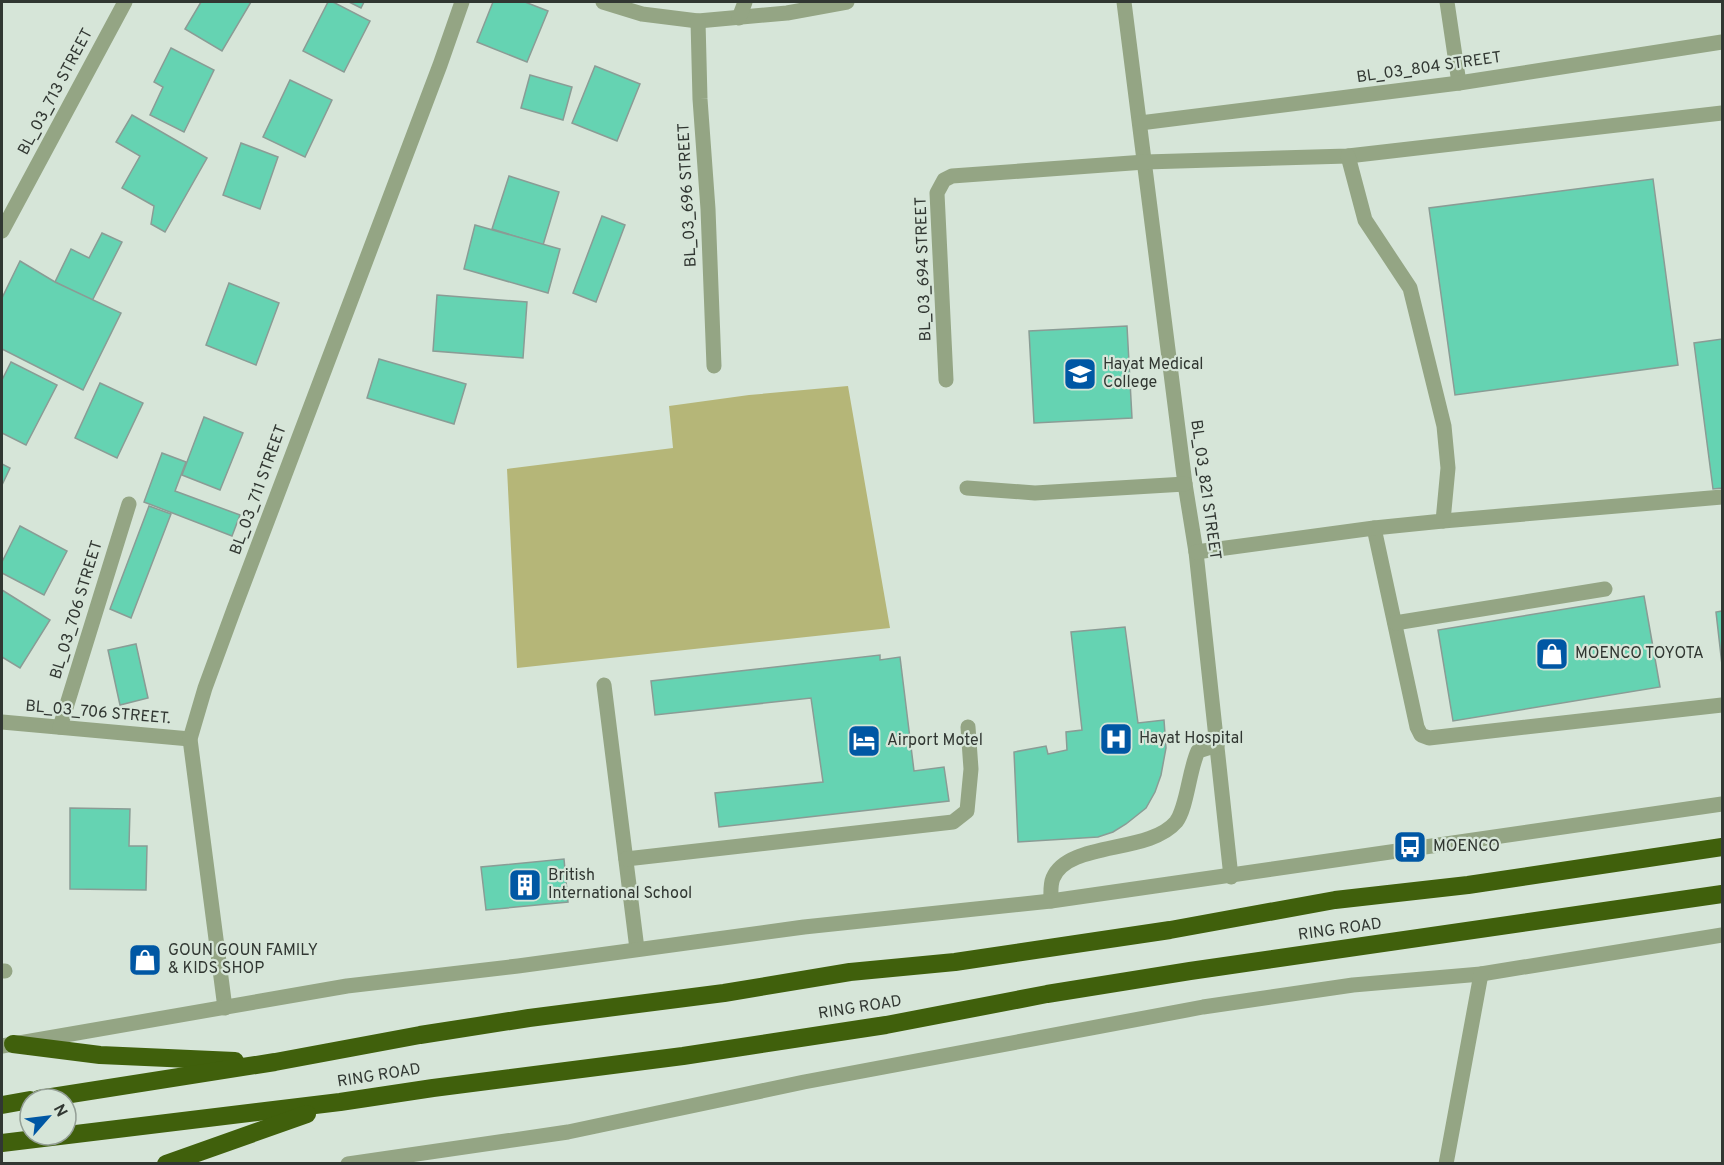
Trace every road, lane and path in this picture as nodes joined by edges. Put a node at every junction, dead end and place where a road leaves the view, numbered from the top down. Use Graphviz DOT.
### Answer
graph roads {
  1 [pos="124,2"];
  2 [pos="462,2"];
  3 [pos="603,2"];
  4 [pos="745,2"];
  5 [pos="847,2"];
  6 [pos="1124,2"];
  7 [pos="1447,2"];
  8 [pos="739,18"];
  9 [pos="698,21"];
  10 [pos="1722,42"];
  11 [pos="1459,83"];
  12 [pos="1722,113"];
  13 [pos="1140,123"];
  14 [pos="1348,156"];
  15 [pos="1145,162"];
  16 [pos="2,231"];
  17 [pos="714,366"];
  18 [pos="946,380"];
  19 [pos="1185,484"];
  20 [pos="967,488"];
  21 [pos="1722,497"];
  22 [pos="129,504"];
  23 [pos="1443,521"];
  24 [pos="1374,528"];
  25 [pos="1196,552"];
  26 [pos="1605,589"];
  27 [pos="1395,623"];
  28 [pos="604,685"];
  29 [pos="1722,705"];
  30 [pos="2,722"];
  31 [pos="60,727"];
  32 [pos="968,727"];
  33 [pos="190,739"];
  34 [pos="1216,745"];
  35 [pos="1722,804"];
  36 [pos="1722,847"];
  37 [pos="626,859"];
  38 [pos="1231,877"];
  39 [pos="1722,894"];
  40 [pos="1051,901"];
  41 [pos="1722,935"];
  42 [pos="638,949"];
  43 [pos="1481,974"];
  44 [pos="225,1008"];
  45 [pos="7,1045"];
  46 [pos="275,1062"];
  47 [pos="78,1093"];
  48 [pos="18,1102"];
  49 [pos="340,1102"];
  50 [pos="2,1105"];
  51 [pos="2,1143"];
  52 [pos="166,1164"];
  53 [pos="348,1164"];
  54 [pos="1446,1164"];
  1 -- 16 [label="street, BL_03_713 STREET"];
  2 -- 33 [label="street, BL_03_711 STREET"];
  3 -- 9 [label="street"];
  4 -- 8 [label="street"];
  5 -- 8 [label="street"];
  6 -- 13 [label="street, BL_03_821 STREET"];
  7 -- 11 [label="street"];
  8 -- 9 [label="street"];
  9 -- 17 [label="street, BL_03_696 STREET"];
  10 -- 11 [label="street, BL_03_804 STREET"];
  11 -- 13 [label="street, BL_03_804 STREET"];
  12 -- 14 [label="street"];
  13 -- 15 [label="street, BL_03_821 STREET"];
  14 -- 15 [label="street"];
  14 -- 23 [label="street"];
  15 -- 18 [label="street, BL_03_694 STREET"];
  15 -- 19 [label="street, BL_03_821 STREET"];
  19 -- 20 [label="street"];
  19 -- 25 [label="street, BL_03_821 STREET"];
  21 -- 23 [label="street"];
  22 -- 31 [label="street, BL_03_706 STREET"];
  23 -- 24 [label="street"];
  24 -- 25 [label="street"];
  24 -- 27 [label="street"];
  25 -- 34 [label="street, BL_03_821 STREET"];
  26 -- 27 [label="street"];
  27 -- 29 [label="street"];
  28 -- 37 [label="street"];
  30 -- 31 [label="street, BL_03_706 STREET."];
  31 -- 33 [label="street, BL_03_706 STREET."];
  32 -- 37 [label="street"];
  33 -- 44 [label="street, BL_03_711 STREET"];
  34 -- 38 [label="street, BL_03_821 STREET"];
  34 -- 40 [label="street"];
  35 -- 38 [label="street"];
  36 -- 46 [label="highway, RING ROAD"];
  37 -- 42 [label="street"];
  38 -- 40 [label="street"];
  39 -- 49 [label="highway, RING ROAD"];
  40 -- 42 [label="street"];
  41 -- 43 [label="street"];
  42 -- 44 [label="street"];
  43 -- 53 [label="street"];
  43 -- 54 [label="street"];
  44 -- 45 [label="street"];
  45 -- 46 [label="highway"];
  46 -- 47 [label="highway, RING ROAD"];
  48 -- 50 [label="highway"];
  49 -- 51 [label="highway, RING ROAD"];
  49 -- 52 [label="highway"];
}
